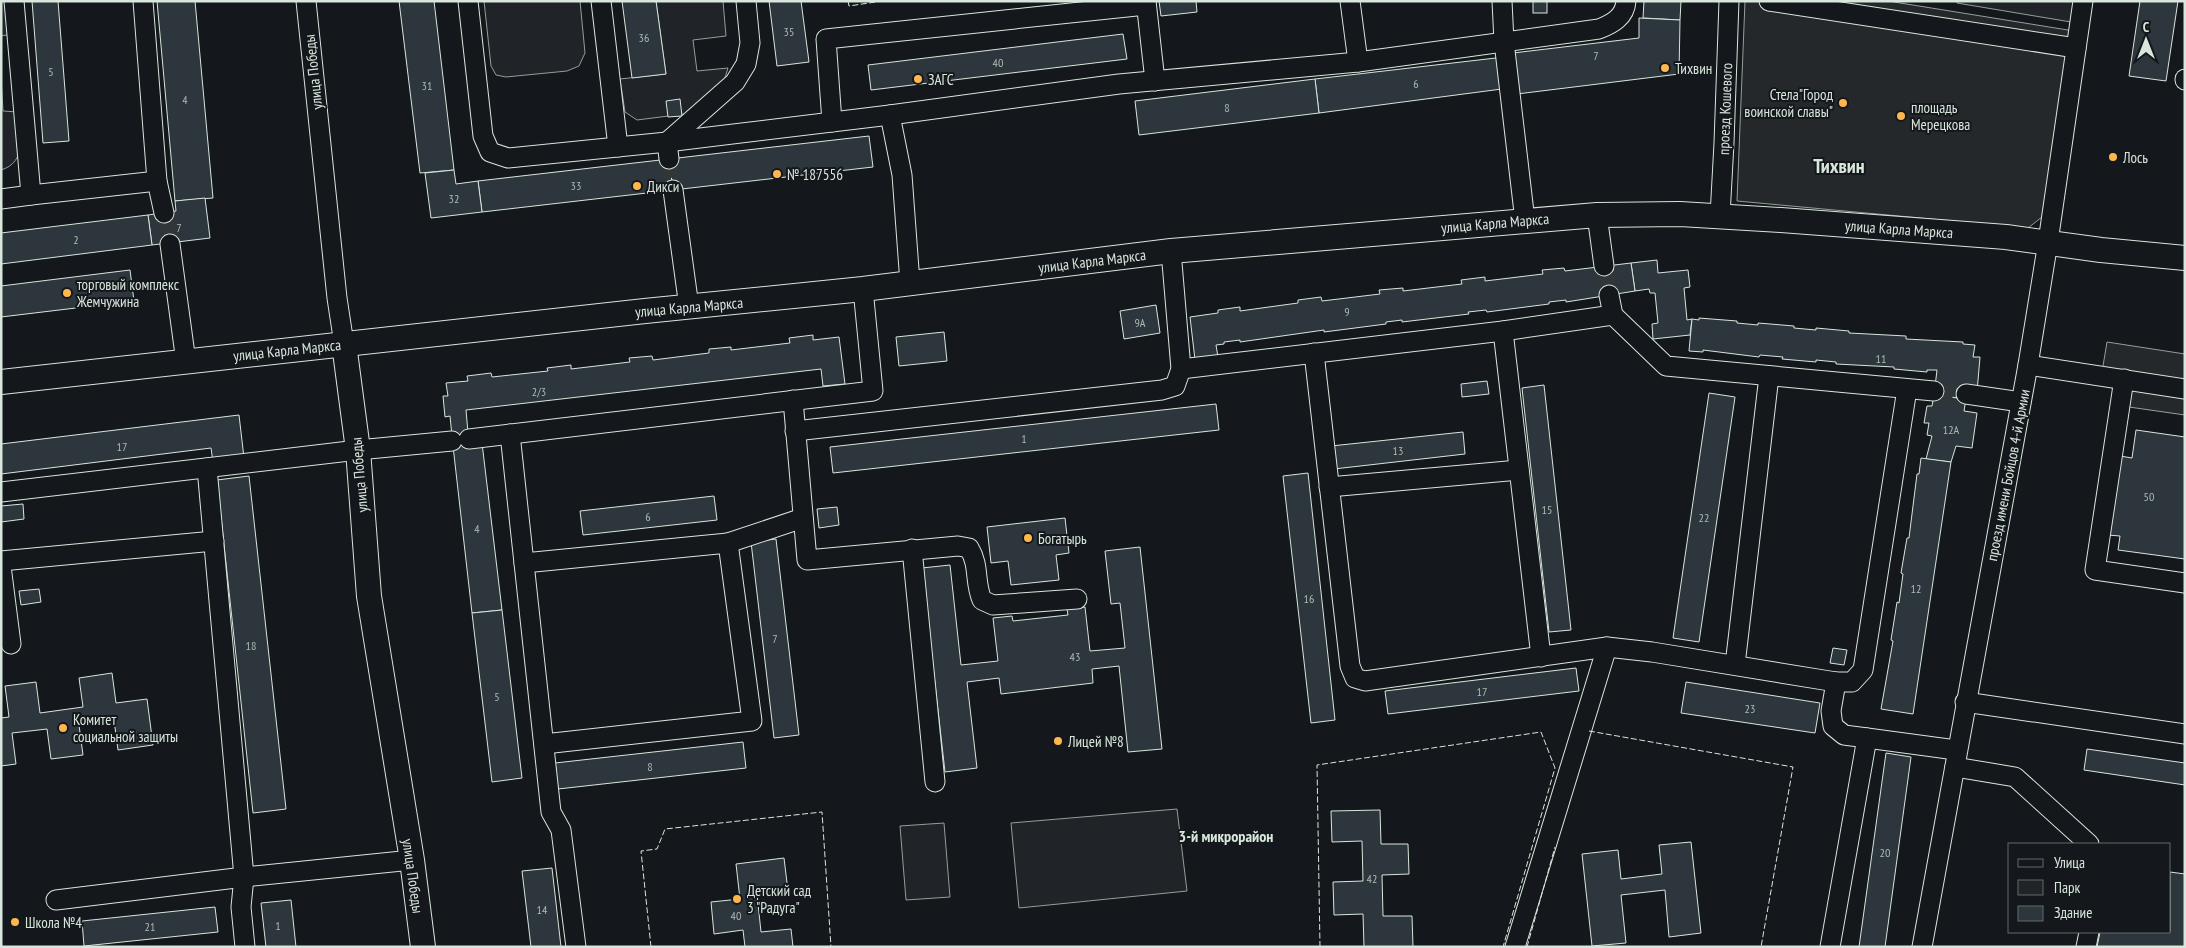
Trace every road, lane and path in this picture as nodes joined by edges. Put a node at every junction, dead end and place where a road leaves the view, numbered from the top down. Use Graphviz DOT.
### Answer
graph roads {
  1 [pos="14,1"];
  2 [pos="143,1"];
  3 [pos="306,1"];
  4 [pos="468,1"];
  5 [pos="601,1"];
  6 [pos="746,1"];
  7 [pos="1350,1"];
  8 [pos="1502,1"];
  9 [pos="1626,1"];
  10 [pos="1729,1"];
  11 [pos="1769,1"];
  12 [pos="2083,1"];
  13 [pos="1146,3"];
  14 [pos="1504,42"];
  15 [pos="2076,48"];
  16 [pos="1358,62"];
  17 [pos="1155,81"];
  18 [pos="890,115"];
  19 [pos="832,122"];
  20 [pos="618,147"];
  21 [pos="668,151"];
  22 [pos="157,181"];
  23 [pos="673,190"];
  24 [pos="31,195"];
  25 [pos="1,199"];
  26 [pos="164,213"];
  27 [pos="1597,215"];
  28 [pos="1720,216"];
  29 [pos="1525,220"];
  30 [pos="2048,242"];
  31 [pos="170,244"];
  32 [pos="1171,251"];
  33 [pos="2185,258"];
  34 [pos="1604,266"];
  35 [pos="910,283"];
  36 [pos="863,289"];
  37 [pos="1609,294"];
  38 [pos="689,307"];
  39 [pos="1613,315"];
  40 [pos="1503,331"];
  41 [pos="344,344"];
  42 [pos="1314,352"];
  43 [pos="186,362"];
  44 [pos="2028,365"];
  45 [pos="1181,368"];
  46 [pos="1769,376"];
  47 [pos="2124,379"];
  48 [pos="1,382"];
  49 [pos="1908,389"];
  50 [pos="2185,389"];
  51 [pos="1934,391"];
  52 [pos="1966,394"];
  53 [pos="793,400"];
  54 [pos="2021,402"];
  55 [pos="795,431"];
  56 [pos="510,434"];
  57 [pos="358,450"];
  58 [pos="207,468"];
  59 [pos="1519,470"];
  60 [pos="1329,487"];
  61 [pos="1,492"];
  62 [pos="803,518"];
  63 [pos="214,541"];
  64 [pos="728,543"];
  65 [pos="912,549"];
  66 [pos="1,561"];
  67 [pos="524,563"];
  68 [pos="1,566"];
  69 [pos="2185,583"];
  70 [pos="1077,599"];
  71 [pos="11,644"];
  72 [pos="1607,647"];
  73 [pos="1541,657"];
  74 [pos="1735,665"];
  75 [pos="1836,682"];
  76 [pos="1965,702"];
  77 [pos="2185,734"];
  78 [pos="1867,738"];
  79 [pos="544,744"];
  80 [pos="1956,759"];
  81 [pos="935,782"];
  82 [pos="2088,843"];
  83 [pos="412,860"];
  84 [pos="244,877"];
  85 [pos="56,900"];
  86 [pos="2089,933"];
  87 [pos="245,947"];
  88 [pos="423,947"];
  89 [pos="576,947"];
  90 [pos="1515,947"];
  91 [pos="1830,947"];
  92 [pos="1922,947"];
  93 [pos="2086,947"];
  1 -- 24 [label="street"];
  2 -- 22 [label="street"];
  3 -- 41 [label="street, улица Победы"];
  4 -- 20 [label="street"];
  5 -- 20 [label="street"];
  6 -- 21 [label="street"];
  7 -- 16 [label="street"];
  8 -- 14 [label="street"];
  9 -- 14 [label="street"];
  10 -- 28 [label="street, проезд Кошевого"];
  11 -- 15 [label="street"];
  12 -- 15 [label="street, проезд имени Бойцов 4-й Армии"];
  13 -- 17 [label="street"];
  13 -- 19 [label="street"];
  14 -- 16 [label="street"];
  14 -- 29 [label="street"];
  15 -- 30 [label="street, проезд имени Бойцов 4-й Армии"];
  16 -- 17 [label="street"];
  17 -- 18 [label="street"];
  18 -- 19 [label="street"];
  18 -- 35 [label="street"];
  19 -- 21 [label="street"];
  20 -- 21 [label="street"];
  22 -- 24 [label="street"];
  22 -- 26 [label="street"];
  23 -- 38 [label="street"];
  24 -- 25 [label="street"];
  27 -- 28 [label="main road, улица Карла Маркса"];
  27 -- 29 [label="main road, улица Карла Маркса"];
  27 -- 34 [label="street"];
  28 -- 30 [label="main road, улица Карла Маркса"];
  29 -- 32 [label="main road, улица Карла Маркса"];
  30 -- 33 [label="main road, улица Карла Маркса"];
  30 -- 44 [label="street, проезд имени Бойцов 4-й Армии"];
  31 -- 43 [label="street"];
  32 -- 35 [label="main road, улица Карла Маркса"];
  32 -- 45 [label="street"];
  35 -- 36 [label="main road, улица Карла Маркса"];
  36 -- 38 [label="main road, улица Карла Маркса"];
  36 -- 53 [label="street"];
  37 -- 39 [label="street"];
  38 -- 41 [label="main road, улица Карла Маркса"];
  39 -- 40 [label="street"];
  39 -- 46 [label="street"];
  40 -- 42 [label="street"];
  40 -- 59 [label="street"];
  41 -- 43 [label="main road, улица Карла Маркса"];
  41 -- 57 [label="main road, улица Победы"];
  42 -- 45 [label="street"];
  42 -- 60 [label="street"];
  43 -- 48 [label="main road, улица Карла Маркса"];
  44 -- 47 [label="street"];
  44 -- 54 [label="street, проезд имени Бойцов 4-й Армии"];
  45 -- 55 [label="street"];
  46 -- 49 [label="street"];
  46 -- 74 [label="street"];
  47 -- 50 [label="street"];
  47 -- 69 [label="street"];
  49 -- 51 [label="street"];
  49 -- 75 [label="street"];
  52 -- 54 [label="street"];
  53 -- 55 [label="street"];
  53 -- 56 [label="street"];
  54 -- 76 [label="street, проезд имени Бойцов 4-й Армии"];
  55 -- 62 [label="street"];
  56 -- 57 [label="street"];
  56 -- 67 [label="street"];
  57 -- 58 [label="street"];
  57 -- 83 [label="main road, улица Победы"];
  58 -- 61 [label="street"];
  58 -- 63 [label="street"];
  59 -- 60 [label="street"];
  59 -- 73 [label="street"];
  60 -- 73 [label="street"];
  62 -- 64 [label="street"];
  62 -- 65 [label="street"];
  63 -- 66 [label="street"];
  63 -- 84 [label="street"];
  64 -- 67 [label="street"];
  64 -- 79 [label="street"];
  65 -- 70 [label="street"];
  65 -- 81 [label="street"];
  67 -- 79 [label="street"];
  68 -- 71 [label="street"];
  72 -- 73 [label="street"];
  72 -- 74 [label="street"];
  72 -- 90 [label="street"];
  74 -- 75 [label="street"];
  75 -- 78 [label="street"];
  76 -- 77 [label="street"];
  76 -- 80 [label="street, проезд имени Бойцов 4-й Армии"];
  78 -- 80 [label="street"];
  78 -- 91 [label="street"];
  79 -- 89 [label="street"];
  80 -- 82 [label="street"];
  80 -- 92 [label="street, проезд имени Бойцов 4-й Армии"];
  83 -- 84 [label="street"];
  83 -- 88 [label="main road, улица Победы"];
  84 -- 85 [label="street"];
  84 -- 87 [label="street"];
  86 -- 93 [label="street"];
}
